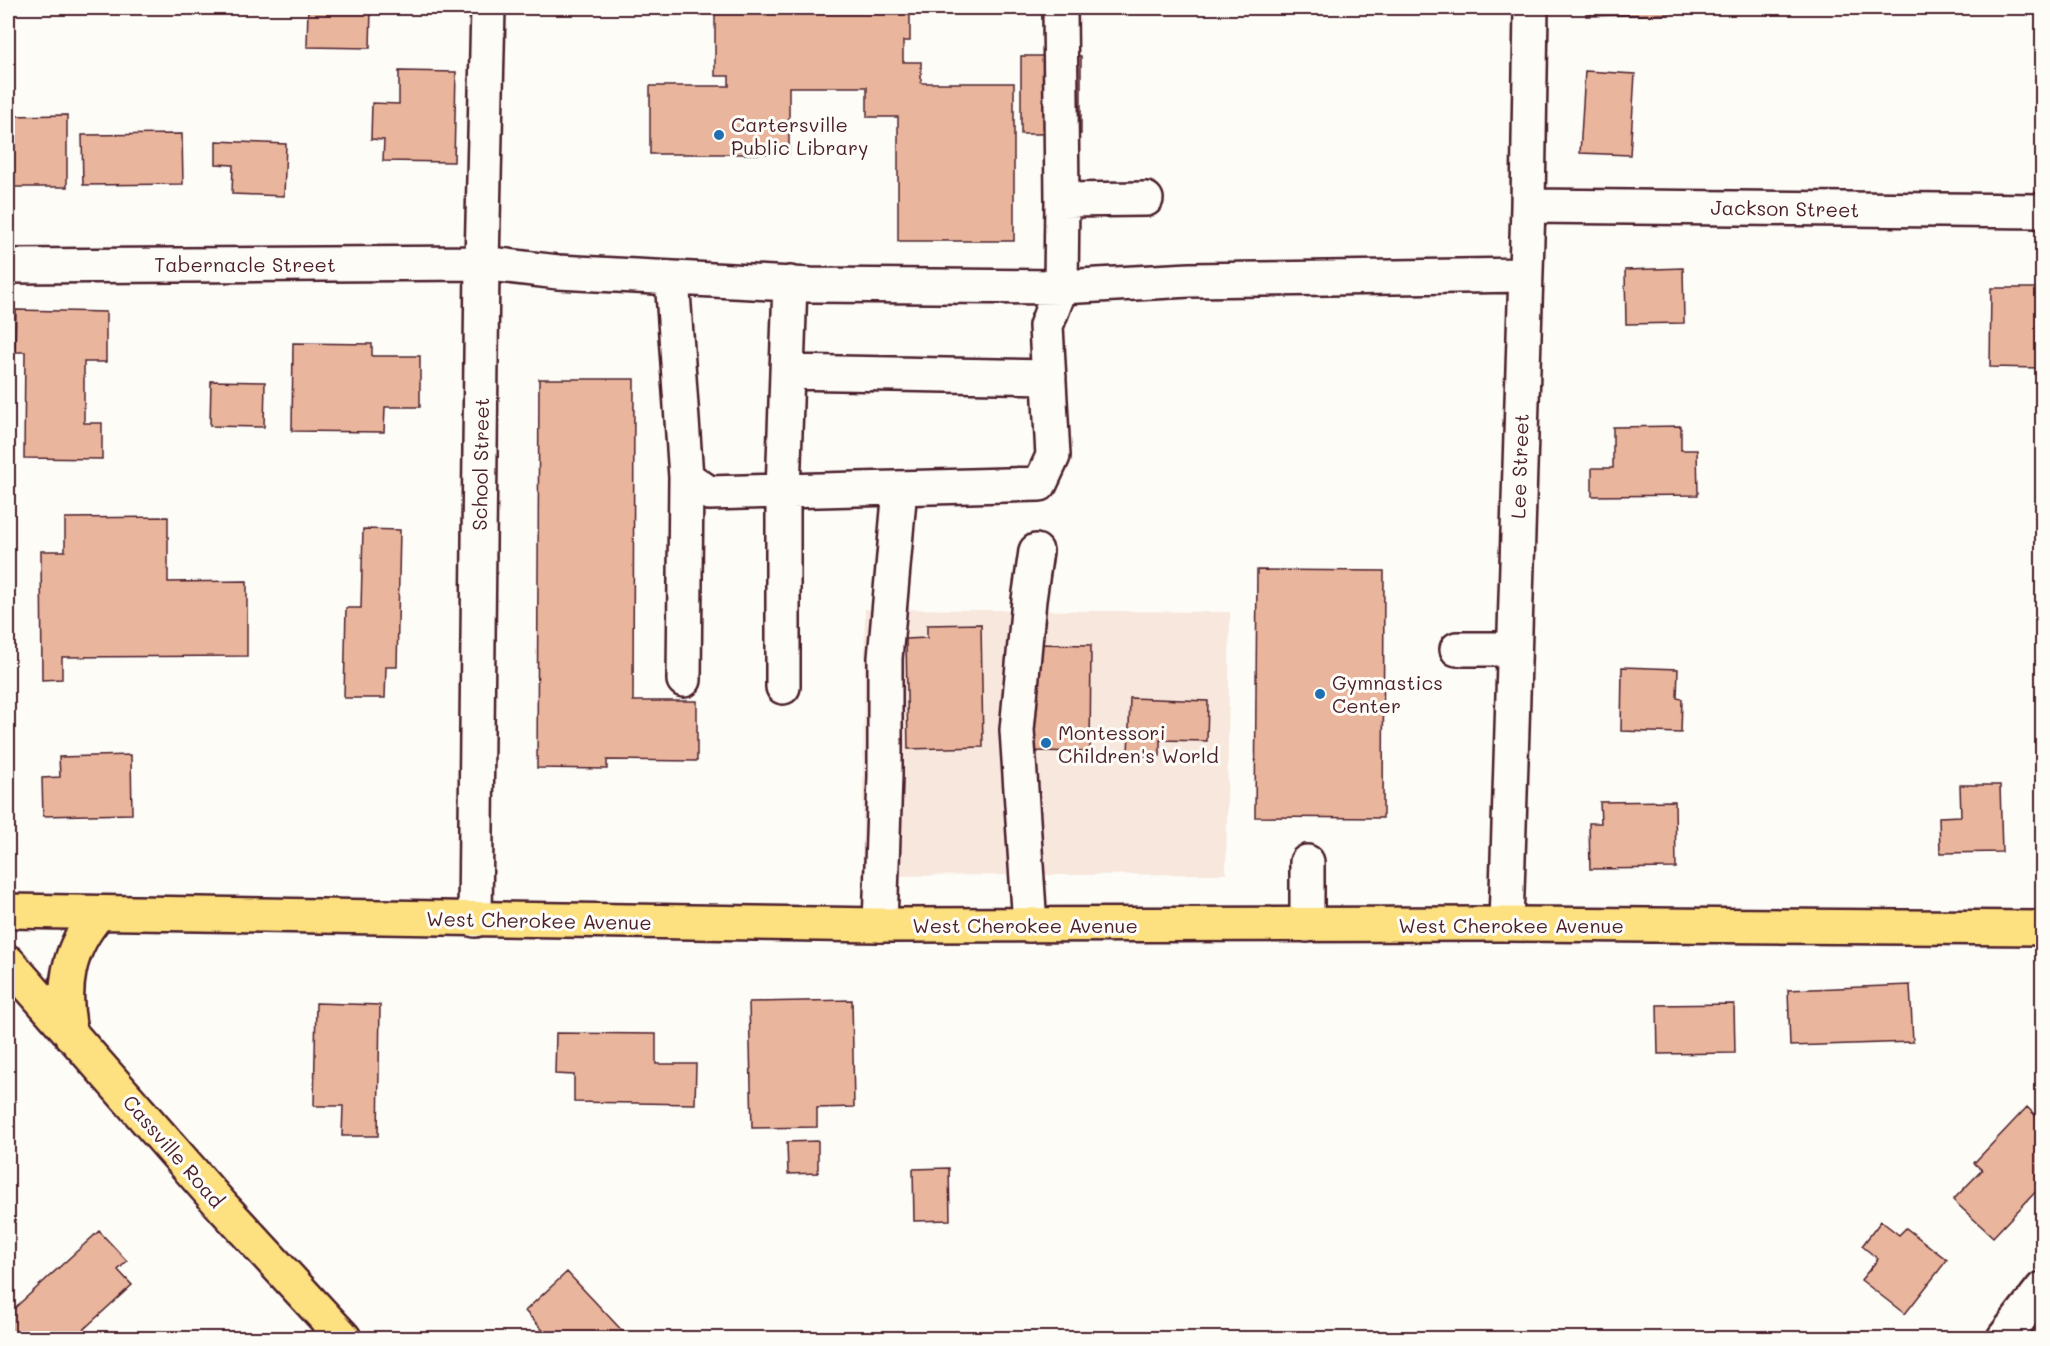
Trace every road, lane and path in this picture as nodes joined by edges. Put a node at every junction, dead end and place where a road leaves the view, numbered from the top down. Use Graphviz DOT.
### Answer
graph roads {
  1 [pos="488,8"];
  2 [pos="1060,8"];
  3 [pos="1531,8"];
  4 [pos="1146,199"];
  5 [pos="1062,200"];
  6 [pos="1528,206"];
  7 [pos="2043,211"];
  8 [pos="482,262"];
  9 [pos="8,266"];
  10 [pos="1525,275"];
  11 [pos="672,278"];
  12 [pos="790,284"];
  13 [pos="1061,287"];
  14 [pos="787,372"];
  15 [pos="1048,377"];
  16 [pos="686,477"];
  17 [pos="900,488"];
  18 [pos="783,492"];
  19 [pos="1036,551"];
  20 [pos="1457,649"];
  21 [pos="1513,649"];
  22 [pos="684,680"];
  23 [pos="783,687"];
  24 [pos="1306,862"];
  25 [pos="8,911"];
  26 [pos="99,913"];
  27 [pos="475,920"];
  28 [pos="1506,924"];
  29 [pos="880,925"];
  30 [pos="1030,925"];
  31 [pos="1306,925"];
  32 [pos="2043,927"];
  33 [pos="8,962"];
  34 [pos="71,1035"];
  35 [pos="2043,1289"];
  36 [pos="344,1338"];
  37 [pos="2004,1338"];
  1 -- 8 [label="street, School Street"];
  2 -- 5 [label="street"];
  3 -- 6 [label="street, Lee Street"];
  4 -- 5 [label="street"];
  5 -- 13 [label="street"];
  6 -- 7 [label="street, Jackson Street"];
  6 -- 10 [label="street, Lee Street"];
  8 -- 9 [label="street, Tabernacle Street"];
  8 -- 11 [label="street, Tabernacle Street"];
  8 -- 27 [label="street, School Street"];
  10 -- 13 [label="street, Tabernacle Street"];
  10 -- 21 [label="street, Lee Street"];
  11 -- 12 [label="street, Tabernacle Street"];
  11 -- 16 [label="street"];
  12 -- 13 [label="street, Tabernacle Street"];
  12 -- 14 [label="street"];
  13 -- 15 [label="street"];
  14 -- 15 [label="street"];
  14 -- 18 [label="street"];
  15 -- 17 [label="street"];
  16 -- 18 [label="street"];
  16 -- 22 [label="street"];
  17 -- 18 [label="street"];
  17 -- 29 [label="street"];
  18 -- 23 [label="street"];
  19 -- 30 [label="street"];
  20 -- 21 [label="street"];
  21 -- 28 [label="street, Lee Street"];
  24 -- 31 [label="street"];
  25 -- 26 [label="main road, West Cherokee Avenue"];
  26 -- 27 [label="main road, West Cherokee Avenue"];
  26 -- 34 [label="main road"];
  27 -- 29 [label="main road, West Cherokee Avenue"];
  28 -- 31 [label="main road, West Cherokee Avenue"];
  28 -- 32 [label="main road, West Cherokee Avenue"];
  29 -- 30 [label="main road, West Cherokee Avenue"];
  30 -- 31 [label="main road, West Cherokee Avenue"];
  33 -- 34 [label="main road, Cassville Road"];
  34 -- 36 [label="main road, Cassville Road"];
  35 -- 37 [label="street"];
}
